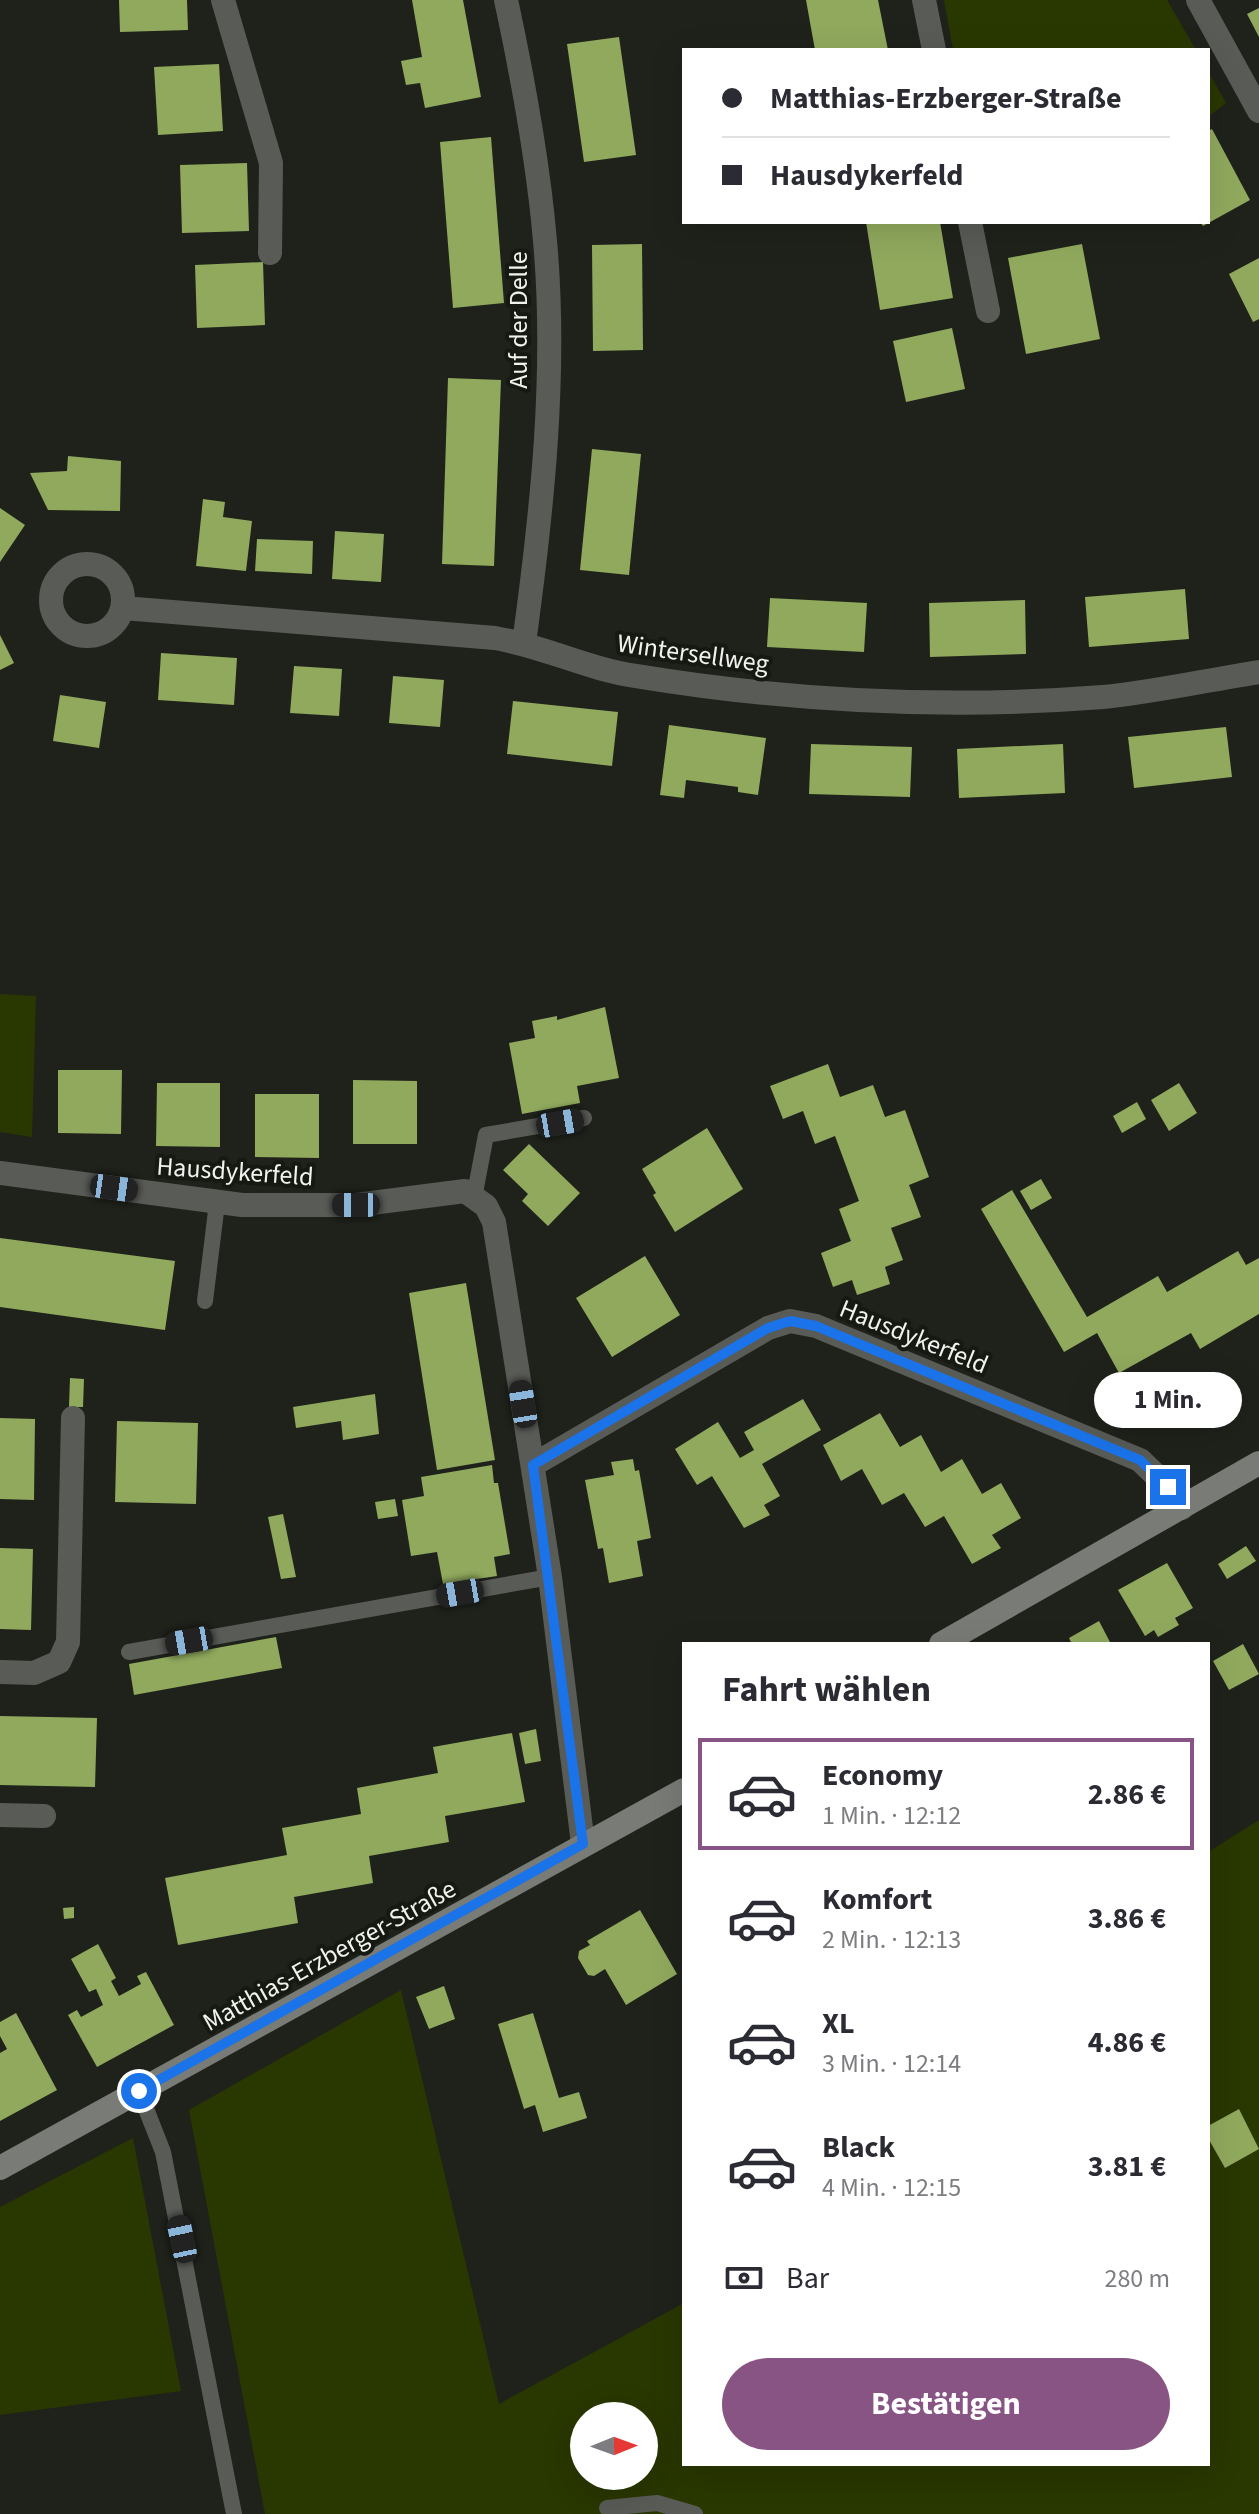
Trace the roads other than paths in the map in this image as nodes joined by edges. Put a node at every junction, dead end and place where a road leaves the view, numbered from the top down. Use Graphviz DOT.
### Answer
graph roads {
  1 [pos="223,0"];
  2 [pos="506,0"];
  3 [pos="924,0"];
  4 [pos="1203,9"];
  5 [pos="934,48"];
  6 [pos="1259,111"];
  7 [pos="970,224"];
  8 [pos="270,253"];
  9 [pos="988,311"];
  10 [pos="123,608"];
  11 [pos="524,643"];
  12 [pos="1259,672"];
  13 [pos="584,1118"];
  14 [pos="0,1173"];
  15 [pos="474,1198"];
  16 [pos="217,1203"];
  17 [pos="205,1301"];
  18 [pos="73,1418"];
  19 [pos="1259,1463"];
  20 [pos="533,1465"];
  21 [pos="1182,1508"];
  22 [pos="550,1577"];
  23 [pos="945,1642"];
  24 [pos="129,1652"];
  25 [pos="0,1672"];
  26 [pos="682,1791"];
  27 [pos="0,1815"];
  28 [pos="44,1816"];
  29 [pos="583,1844"];
  30 [pos="139,2091"];
  31 [pos="0,2168"];
  32 [pos="607,2508"];
  33 [pos="234,2514"];
  34 [pos="695,2514"];
  1 -- 8 [label="street"];
  2 -- 11 [label="street, Auf der Delle"];
  3 -- 5 [label="street"];
  4 -- 6 [label="street"];
  7 -- 9 [label="street"];
  10 -- 11 [label="street, Wintersellweg"];
  11 -- 12 [label="street, Wintersellweg"];
  13 -- 15 [label="lane"];
  14 -- 16 [label="street, Hausdykerfeld"];
  15 -- 16 [label="street, Hausdykerfeld"];
  15 -- 20 [label="street"];
  16 -- 17 [label="lane"];
  18 -- 25 [label="street"];
  19 -- 21 [label="street"];
  20 -- 21 [label="street, Hausdykerfeld"];
  20 -- 22 [label="street"];
  21 -- 23 [label="street"];
  22 -- 24 [label="lane"];
  22 -- 29 [label="street"];
  26 -- 29 [label="street, Matthias-Erzberger-Straße"];
  27 -- 28 [label="street"];
  29 -- 30 [label="street, Matthias-Erzberger-Straße"];
  30 -- 31 [label="street, Matthias-Erzberger-Straße"];
  30 -- 33 [label="lane"];
  32 -- 34 [label="lane"];
}
